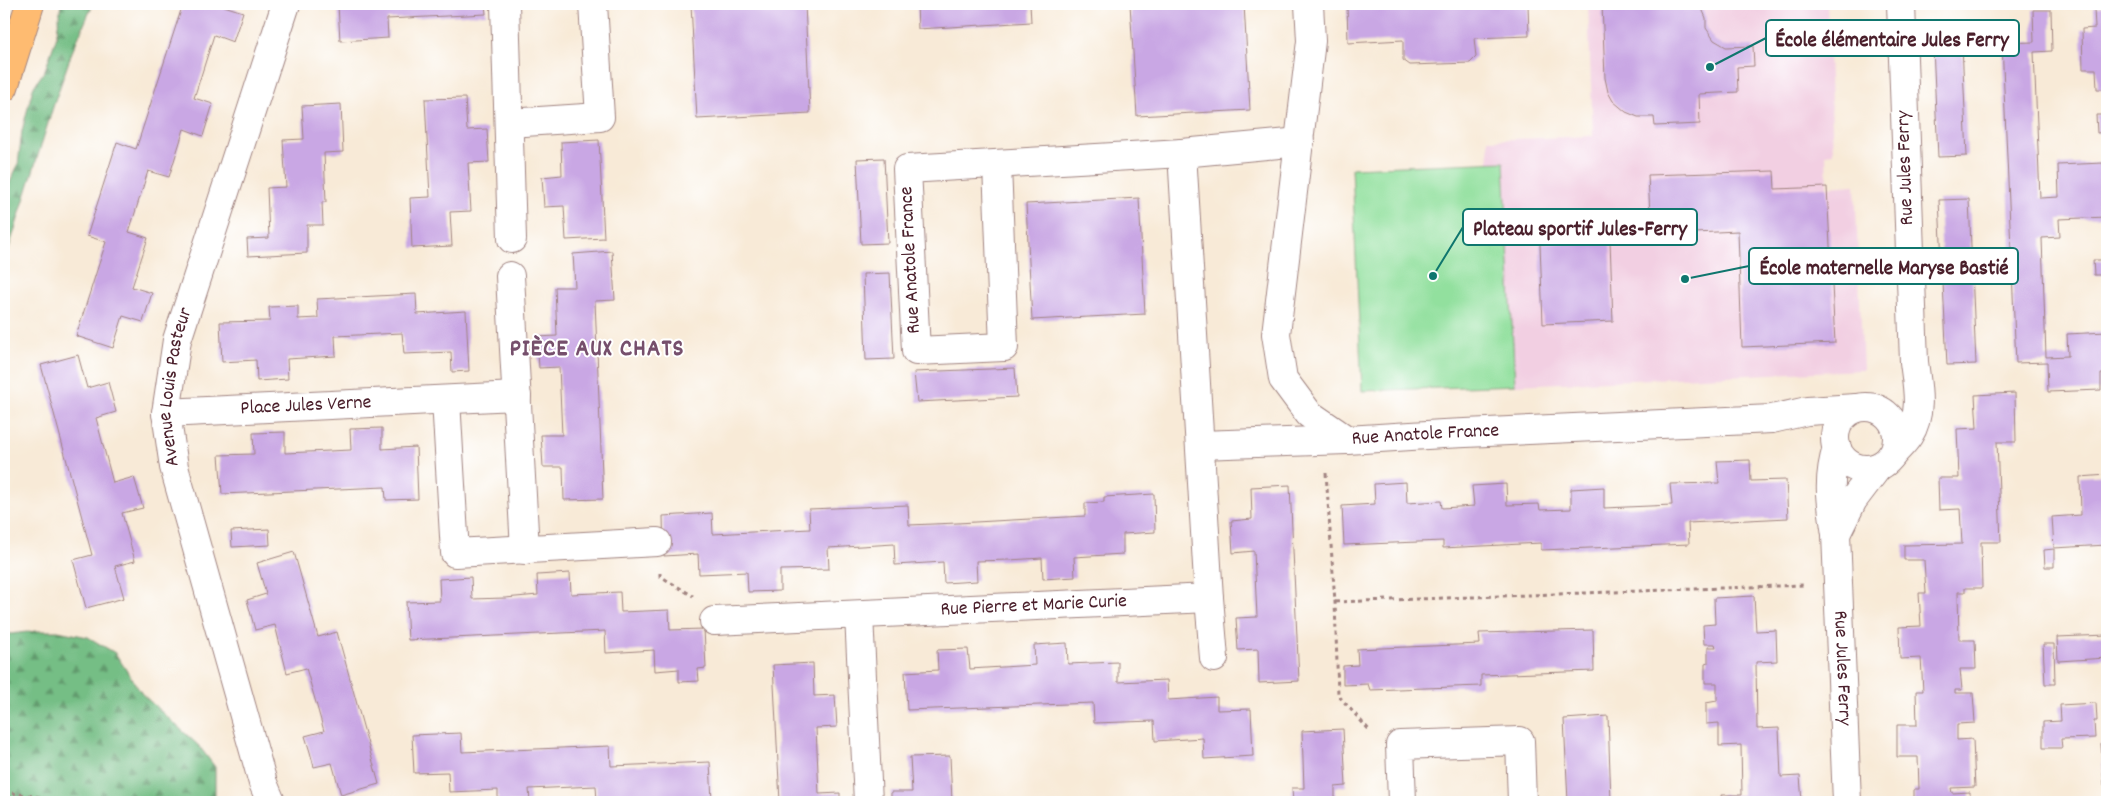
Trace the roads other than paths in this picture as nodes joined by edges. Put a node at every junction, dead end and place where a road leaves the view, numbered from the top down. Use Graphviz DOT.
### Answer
graph roads {
  1 [pos="30,4"];
  2 [pos="286,4"];
  3 [pos="505,4"];
  4 [pos="593,4"];
  5 [pos="1309,4"];
  6 [pos="1901,4"];
  7 [pos="4,87"];
  8 [pos="509,123"];
  9 [pos="1300,142"];
  10 [pos="1182,153"];
  11 [pos="996,165"];
  12 [pos="512,239"];
  13 [pos="510,276"];
  14 [pos="1914,362"];
  15 [pos="517,396"];
  16 [pos="446,400"];
  17 [pos="1867,409"];
  18 [pos="166,413"];
  19 [pos="1772,418"];
  20 [pos="1335,441"];
  21 [pos="1836,444"];
  22 [pos="1200,445"];
  23 [pos="1884,461"];
  24 [pos="1836,534"];
  25 [pos="657,542"];
  26 [pos="524,550"];
  27 [pos="1209,598"];
  28 [pos="859,615"];
  29 [pos="714,621"];
  30 [pos="1214,658"];
  31 [pos="271,802"];
  32 [pos="868,802"];
  33 [pos="1402,802"];
  34 [pos="1522,802"];
  35 [pos="1847,802"];
  1 -- 7 [label="main road"];
  2 -- 18 [label="street, Avenue Louis Pasteur"];
  3 -- 8 [label="street"];
  4 -- 8 [label="street"];
  5 -- 9 [label="street, Rue Anatole France"];
  6 -- 14 [label="street, Rue Jules Ferry"];
  8 -- 12 [label="street"];
  9 -- 10 [label="street, Rue Anatole France"];
  9 -- 20 [label="street, Rue Anatole France"];
  10 -- 11 [label="street, Rue Anatole France"];
  10 -- 22 [label="street"];
  11 -- 11 [label="street, Rue Anatole France"];
  13 -- 15 [label="street"];
  14 -- 17 [label="street, Rue Jules Ferry"];
  14 -- 23 [label="street, Rue Jules Ferry"];
  15 -- 16 [label="street, Place Jules Verne"];
  15 -- 26 [label="street"];
  16 -- 18 [label="street, Place Jules Verne"];
  16 -- 26 [label="street"];
  17 -- 19 [label="street, Rue Anatole France"];
  17 -- 21 [label="street"];
  17 -- 23 [label="street"];
  18 -- 31 [label="street, Avenue Louis Pasteur"];
  19 -- 20 [label="street, Rue Anatole France"];
  19 -- 21 [label="street, Rue Anatole France"];
  20 -- 22 [label="street"];
  21 -- 23 [label="street"];
  21 -- 24 [label="street, Rue Jules Ferry"];
  22 -- 27 [label="street"];
  23 -- 24 [label="street, Rue Jules Ferry"];
  24 -- 35 [label="street, Rue Jules Ferry"];
  25 -- 26 [label="street"];
  27 -- 28 [label="street, Rue Pierre et Marie Curie"];
  27 -- 30 [label="street"];
  28 -- 29 [label="street, Rue Pierre et Marie Curie"];
  28 -- 32 [label="street"];
  33 -- 34 [label="street"];
}
